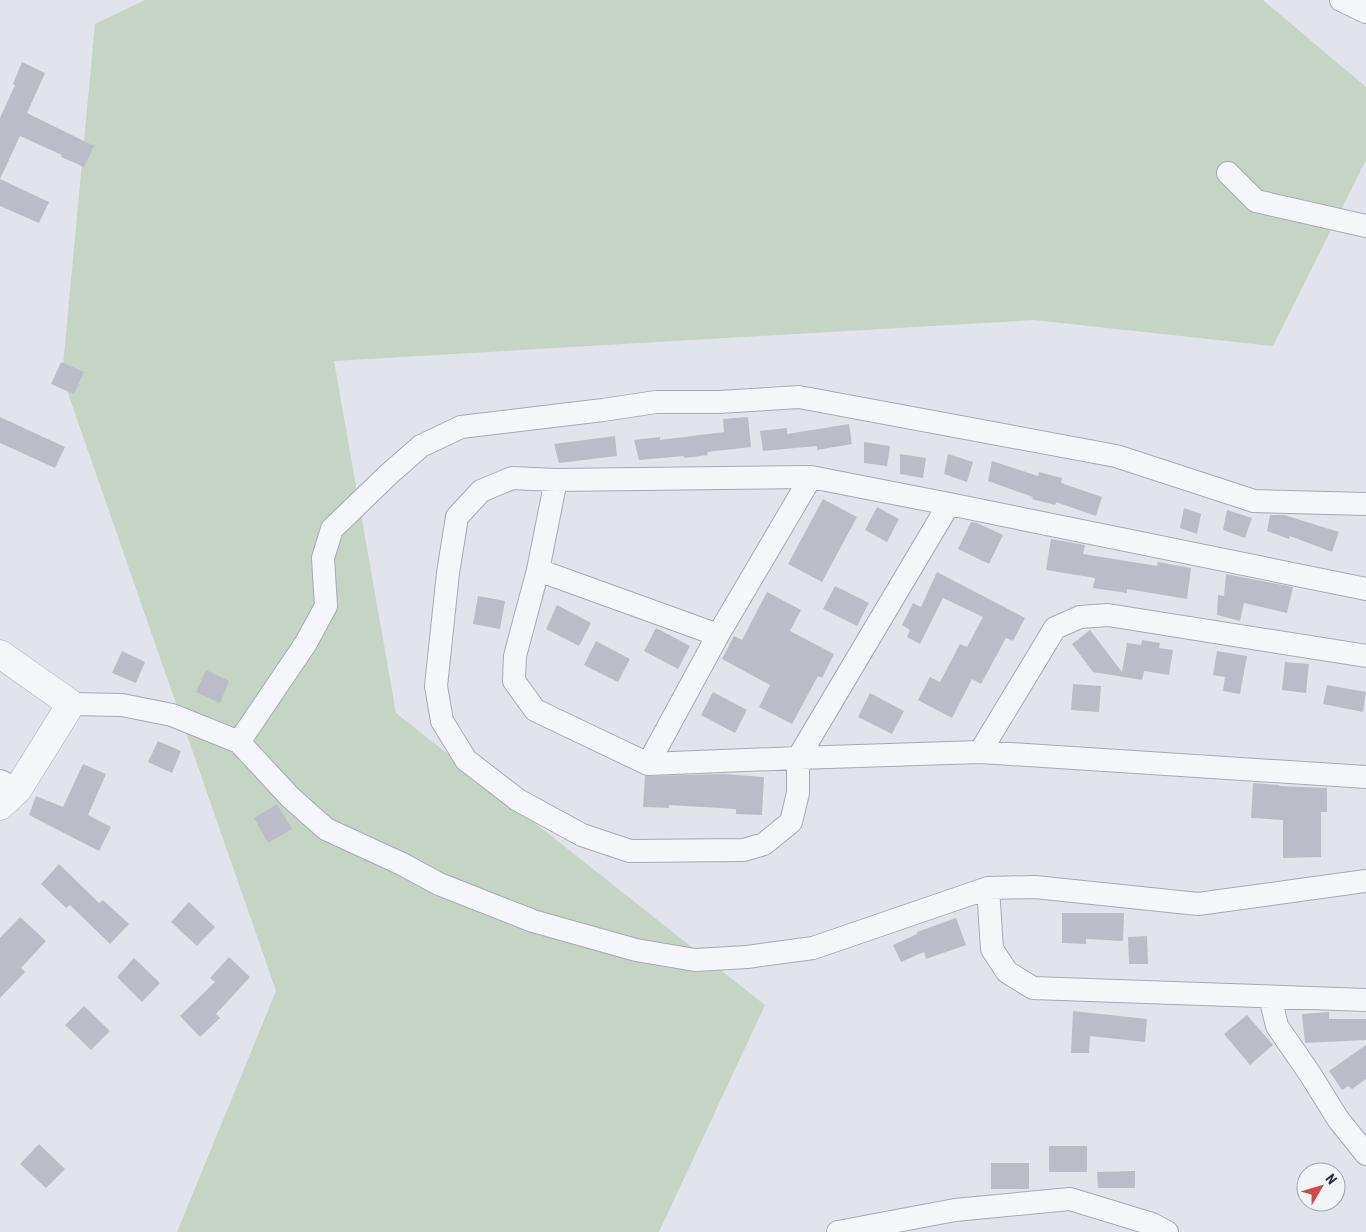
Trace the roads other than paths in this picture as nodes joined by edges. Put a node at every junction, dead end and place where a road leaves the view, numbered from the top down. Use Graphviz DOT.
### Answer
graph roads {
  1 [pos="1341,0"];
  2 [pos="1366,12"];
  3 [pos="1228,173"];
  4 [pos="1366,226"];
  5 [pos="811,477"];
  6 [pos="556,480"];
  7 [pos="949,504"];
  8 [pos="1366,504"];
  9 [pos="538,570"];
  10 [pos="1366,589"];
  11 [pos="718,635"];
  12 [pos="0,654"];
  13 [pos="1366,656"];
  14 [pos="72,704"];
  15 [pos="239,742"];
  16 [pos="980,752"];
  17 [pos="798,758"];
  18 [pos="648,764"];
  19 [pos="1366,777"];
  20 [pos="6,792"];
  21 [pos="1366,881"];
  22 [pos="988,888"];
  23 [pos="1270,997"];
  24 [pos="1366,1000"];
  25 [pos="1366,1154"];
  26 [pos="838,1232"];
  27 [pos="1167,1232"];
  1 -- 2 [label="street"];
  3 -- 4 [label="street"];
  5 -- 6 [label="street"];
  5 -- 7 [label="street"];
  5 -- 11 [label="street"];
  6 -- 9 [label="street"];
  6 -- 17 [label="street"];
  7 -- 10 [label="street"];
  7 -- 17 [label="street"];
  8 -- 15 [label="street"];
  9 -- 11 [label="street"];
  9 -- 18 [label="street"];
  11 -- 18 [label="street"];
  12 -- 14 [label="street"];
  13 -- 16 [label="street"];
  14 -- 15 [label="street"];
  14 -- 20 [label="street"];
  15 -- 22 [label="street"];
  16 -- 17 [label="street"];
  16 -- 19 [label="street"];
  17 -- 18 [label="street"];
  21 -- 22 [label="street"];
  22 -- 23 [label="street"];
  23 -- 24 [label="street"];
  23 -- 25 [label="street"];
  26 -- 27 [label="street"];
}
